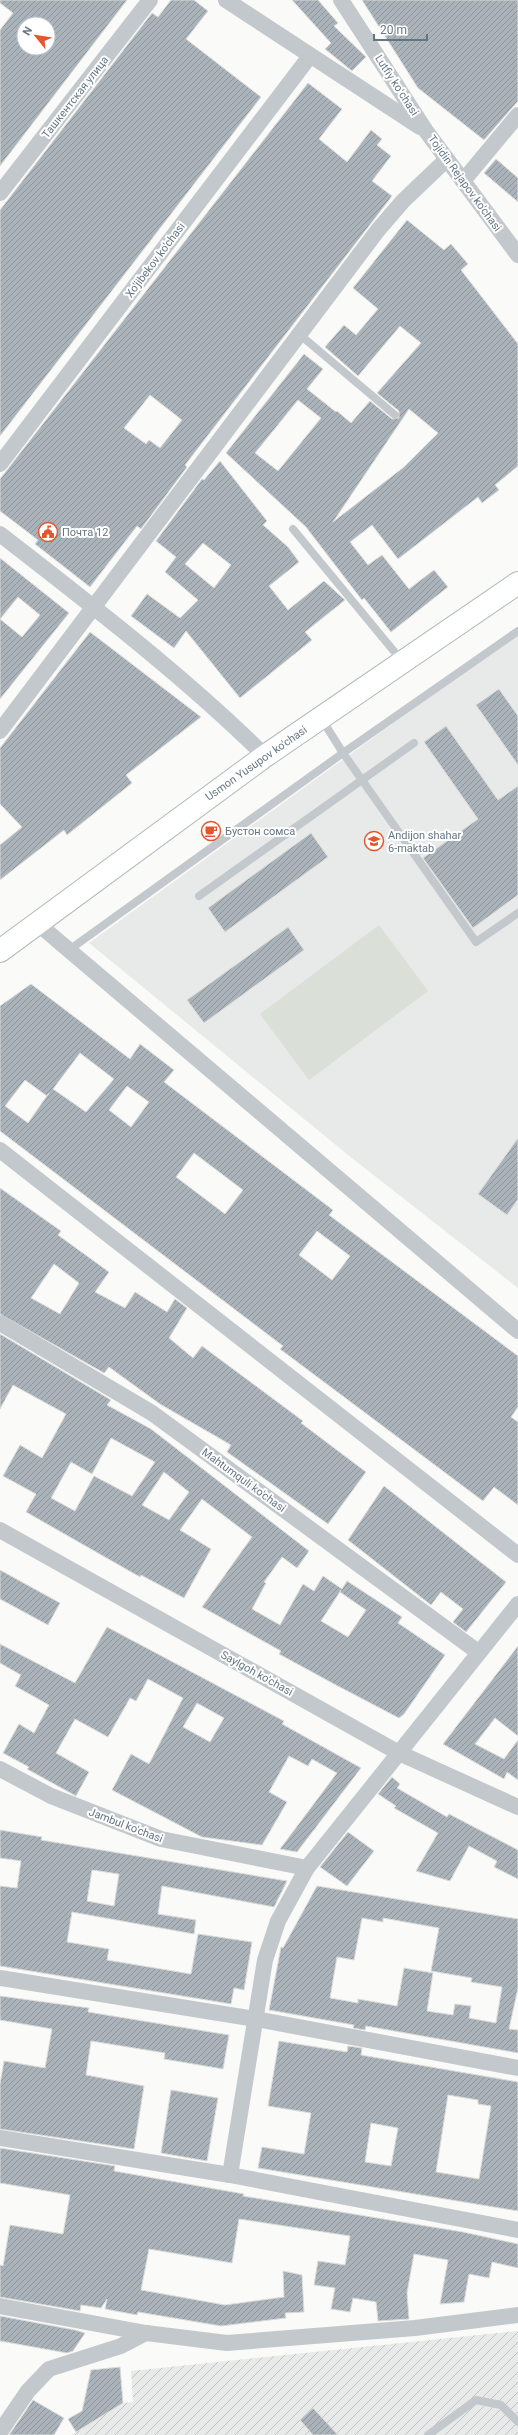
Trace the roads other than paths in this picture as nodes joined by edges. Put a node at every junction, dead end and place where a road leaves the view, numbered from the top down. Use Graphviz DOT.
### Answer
graph roads {
  1 [pos="150,0"];
  2 [pos="226,0"];
  3 [pos="341,0"];
  4 [pos="310,56"];
  5 [pos="518,115"];
  6 [pos="426,131"];
  7 [pos="447,159"];
  8 [pos="463,181"];
  9 [pos="0,193"];
  10 [pos="518,255"];
  11 [pos="299,334"];
  12 [pos="395,415"];
  13 [pos="0,464"];
  14 [pos="293,529"];
  15 [pos="0,534"];
  16 [pos="518,583"];
  17 [pos="93,607"];
  18 [pos="518,632"];
  19 [pos="402,662"];
  20 [pos="321,718"];
  21 [pos="0,731"];
  22 [pos="414,743"];
  23 [pos="343,753"];
  24 [pos="265,756"];
  25 [pos="362,780"];
  26 [pos="199,896"];
  27 [pos="518,913"];
  28 [pos="37,923"];
  29 [pos="69,950"];
  30 [pos="0,951"];
  31 [pos="0,1150"];
  32 [pos="0,1323"];
  33 [pos="516,1324"];
  34 [pos="0,1530"];
  35 [pos="518,1555"];
  36 [pos="518,1604"];
  37 [pos="478,1652"];
  38 [pos="399,1753"];
  39 [pos="0,1769"];
  40 [pos="518,1807"];
  41 [pos="307,1868"];
  42 [pos="0,1978"];
  43 [pos="256,2019"];
  44 [pos="518,2068"];
  45 [pos="0,2138"];
  46 [pos="230,2175"];
  47 [pos="518,2230"];
  48 [pos="0,2306"];
  49 [pos="518,2315"];
  50 [pos="146,2333"];
  51 [pos="518,2422"];
  52 [pos="0,2432"];
  53 [pos="428,2435"];
  1 -- 9 [label="street, Ташкентская улица"];
  2 -- 4 [label="street"];
  3 -- 6 [label="street, Lutfiy koʻchasi"];
  4 -- 6 [label="street"];
  4 -- 13 [label="street, Xo'jibekov ko'chasi"];
  5 -- 8 [label="street"];
  6 -- 7 [label="street, Tojidin Rejapov ko'chasi"];
  7 -- 8 [label="street, Tojidin Rejapov ko'chasi"];
  7 -- 11 [label="street"];
  8 -- 10 [label="street, Tojidin Rejapov ko'chasi"];
  11 -- 12 [label="lane"];
  11 -- 17 [label="street"];
  14 -- 19 [label="lane"];
  15 -- 17 [label="street"];
  16 -- 19 [label="main road, Usmon Yusupov ko'chasi"];
  17 -- 21 [label="street"];
  17 -- 24 [label="street"];
  18 -- 23 [label="lane"];
  19 -- 20 [label="main road, Usmon Yusupov ko'chasi"];
  20 -- 23 [label="lane"];
  20 -- 24 [label="main road, Usmon Yusupov ko'chasi"];
  22 -- 25 [label="lane"];
  23 -- 25 [label="lane"];
  23 -- 29 [label="lane"];
  24 -- 28 [label="main road, Usmon Yusupov ko'chasi"];
  25 -- 26 [label="lane"];
  25 -- 27 [label="lane"];
  28 -- 29 [label="street"];
  28 -- 30 [label="main road, Usmon Yusupov ko'chasi"];
  29 -- 33 [label="street"];
  31 -- 35 [label="street"];
  32 -- 37 [label="street, Mahtumquli ko'chasi"];
  34 -- 38 [label="street, Saylgoh ko'chasi"];
  36 -- 37 [label="street"];
  37 -- 38 [label="street"];
  38 -- 40 [label="street, Saylgoh ko'chasi"];
  38 -- 41 [label="street"];
  39 -- 41 [label="street, Jambul ko'chasi"];
  41 -- 43 [label="street"];
  42 -- 43 [label="street"];
  43 -- 44 [label="street"];
  43 -- 46 [label="street"];
  45 -- 46 [label="street"];
  46 -- 47 [label="street"];
  48 -- 50 [label="street"];
  49 -- 50 [label="street"];
  50 -- 52 [label="street"];
  51 -- 53 [label="lane"];
}
